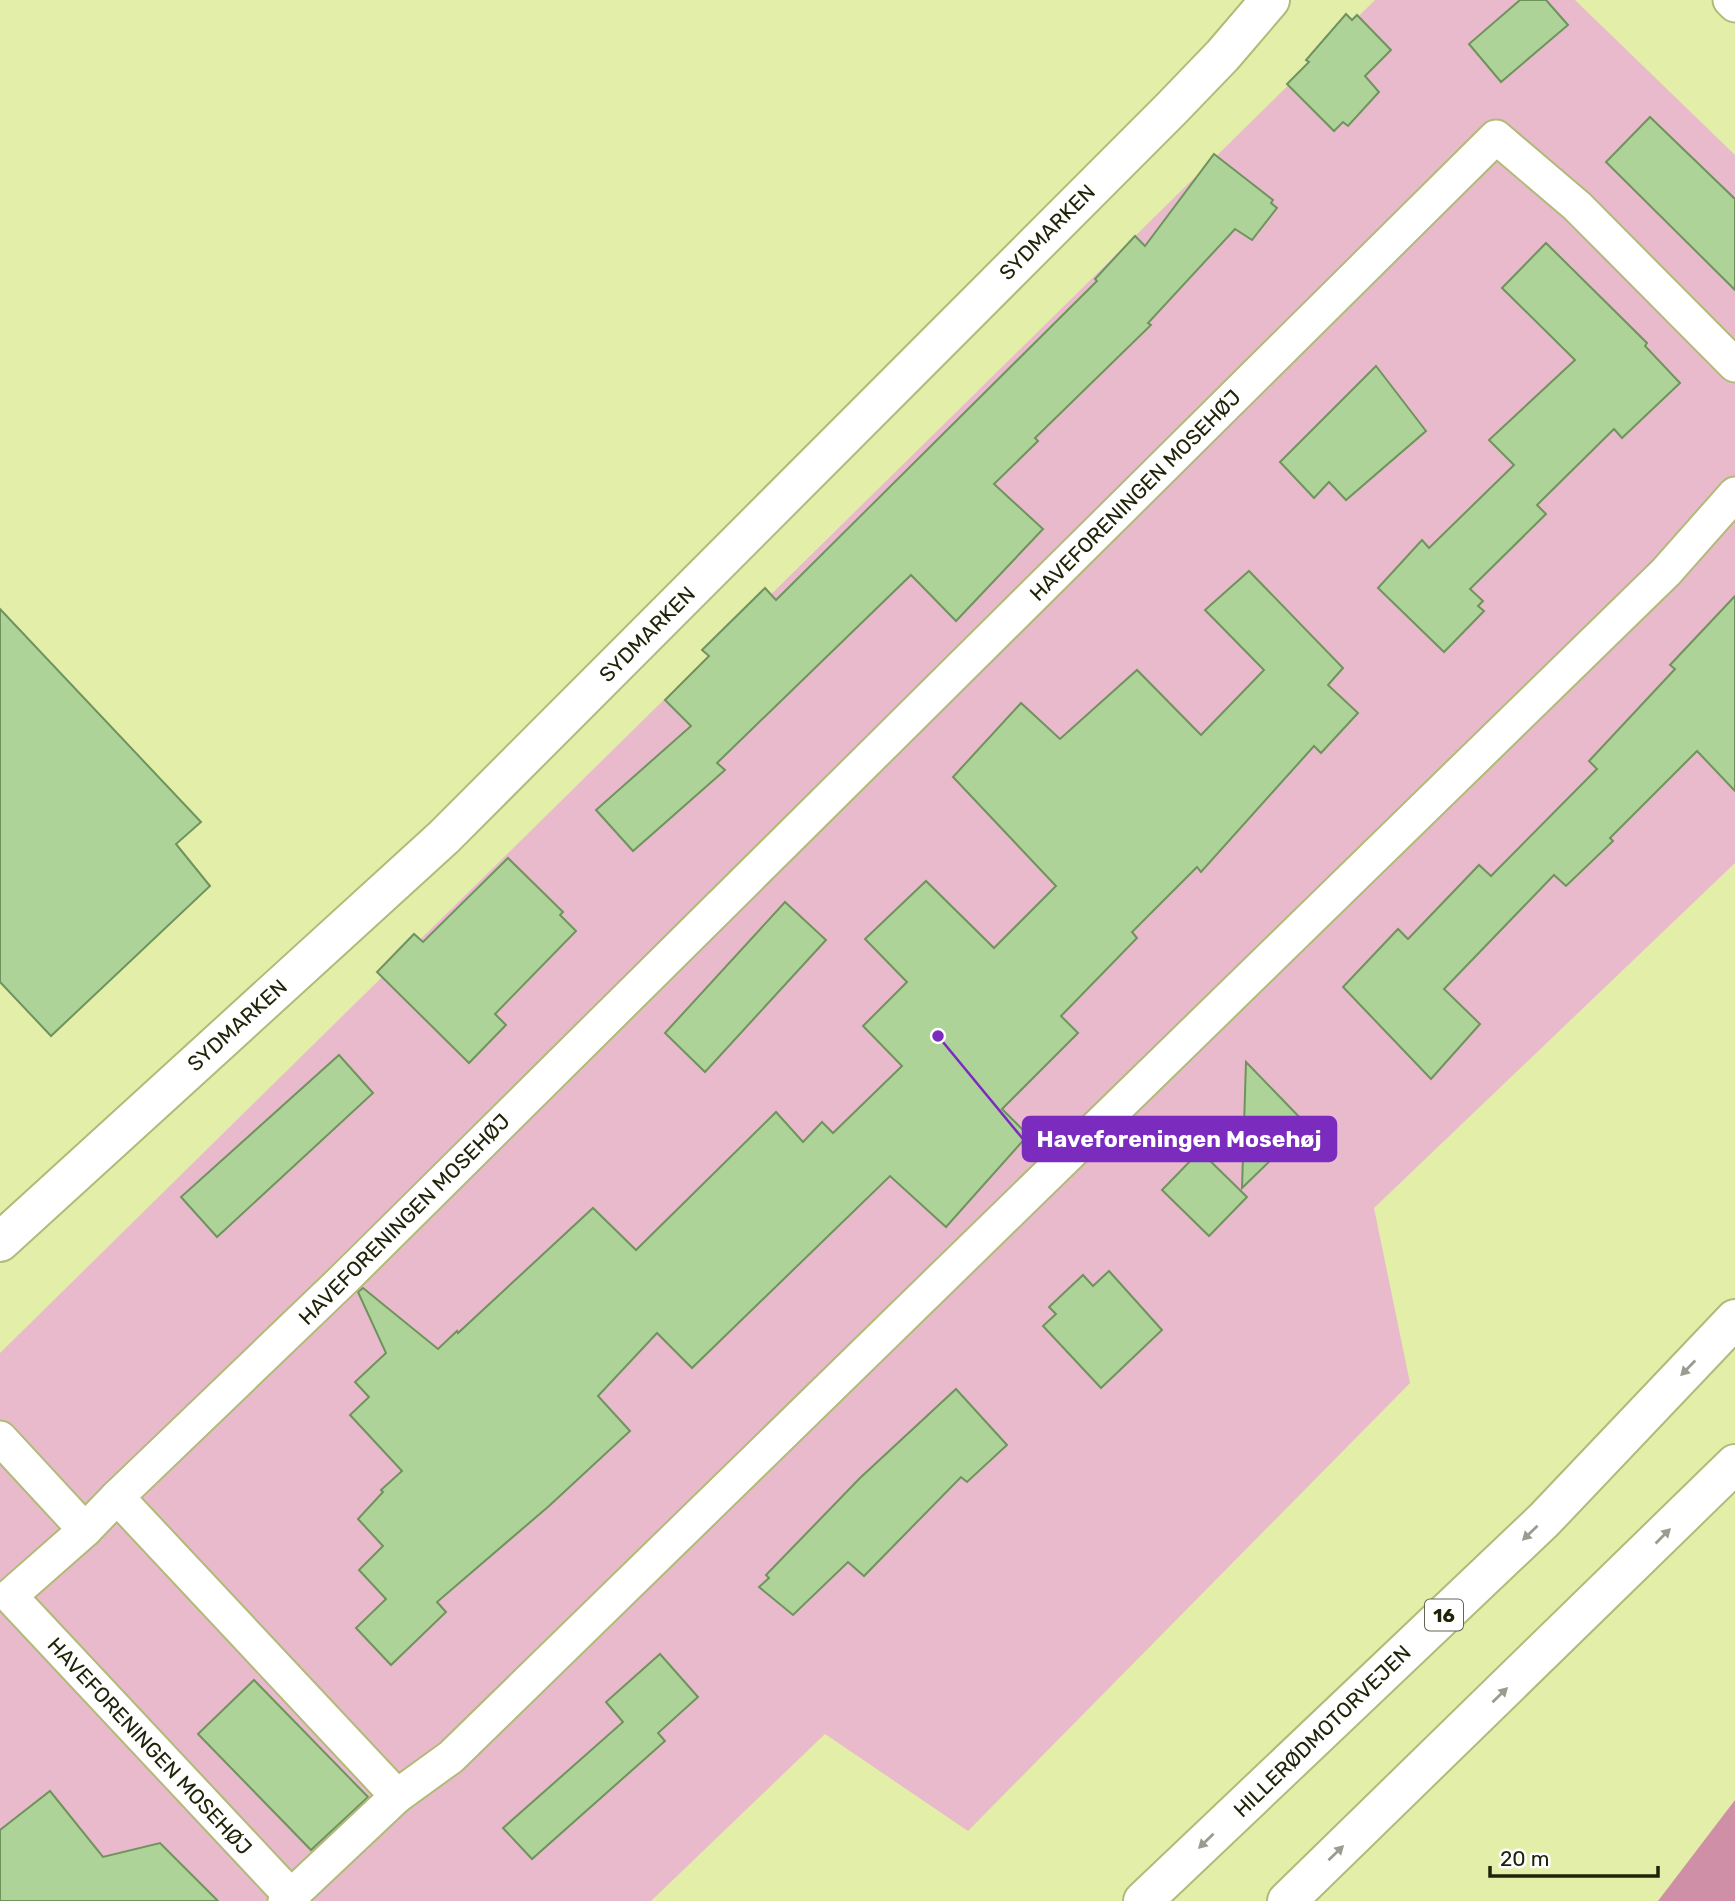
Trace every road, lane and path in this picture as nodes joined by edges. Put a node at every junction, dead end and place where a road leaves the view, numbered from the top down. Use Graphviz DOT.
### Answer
graph roads {
  1 [pos="1270,0"];
  2 [pos="1730,0"];
  3 [pos="1735,5"];
  4 [pos="1735,365"];
  5 [pos="1735,494"];
  6 [pos="0,1242"];
  7 [pos="1735,1319"];
  8 [pos="0,1438"];
  9 [pos="1735,1464"];
  10 [pos="117,1497"];
  11 [pos="85,1530"];
  12 [pos="5,1600"];
  13 [pos="397,1796"];
  14 [pos="288,1898"];
  15 [pos="1143,1901"];
  16 [pos="1287,1901"];
  1 -- 6 [label="main road, SYDMARKEN"];
  2 -- 3 [label="lane"];
  4 -- 10 [label="lane, HAVEFORENINGEN MOSEHØJ"];
  5 -- 13 [label="lane, HAVEFORENINGEN MOSEHØJ"];
  7 -- 15 [label="main road, HILLERØDMOTORVEJEN / 16, one-way"];
  8 -- 11 [label="lane"];
  16 -- 9 [label="main road, one-way"];
  10 -- 11 [label="lane, HAVEFORENINGEN MOSEHØJ"];
  10 -- 13 [label="lane"];
  11 -- 12 [label="lane, HAVEFORENINGEN MOSEHØJ"];
  12 -- 14 [label="lane, HAVEFORENINGEN MOSEHØJ"];
  13 -- 14 [label="lane, HAVEFORENINGEN MOSEHØJ"];
}
